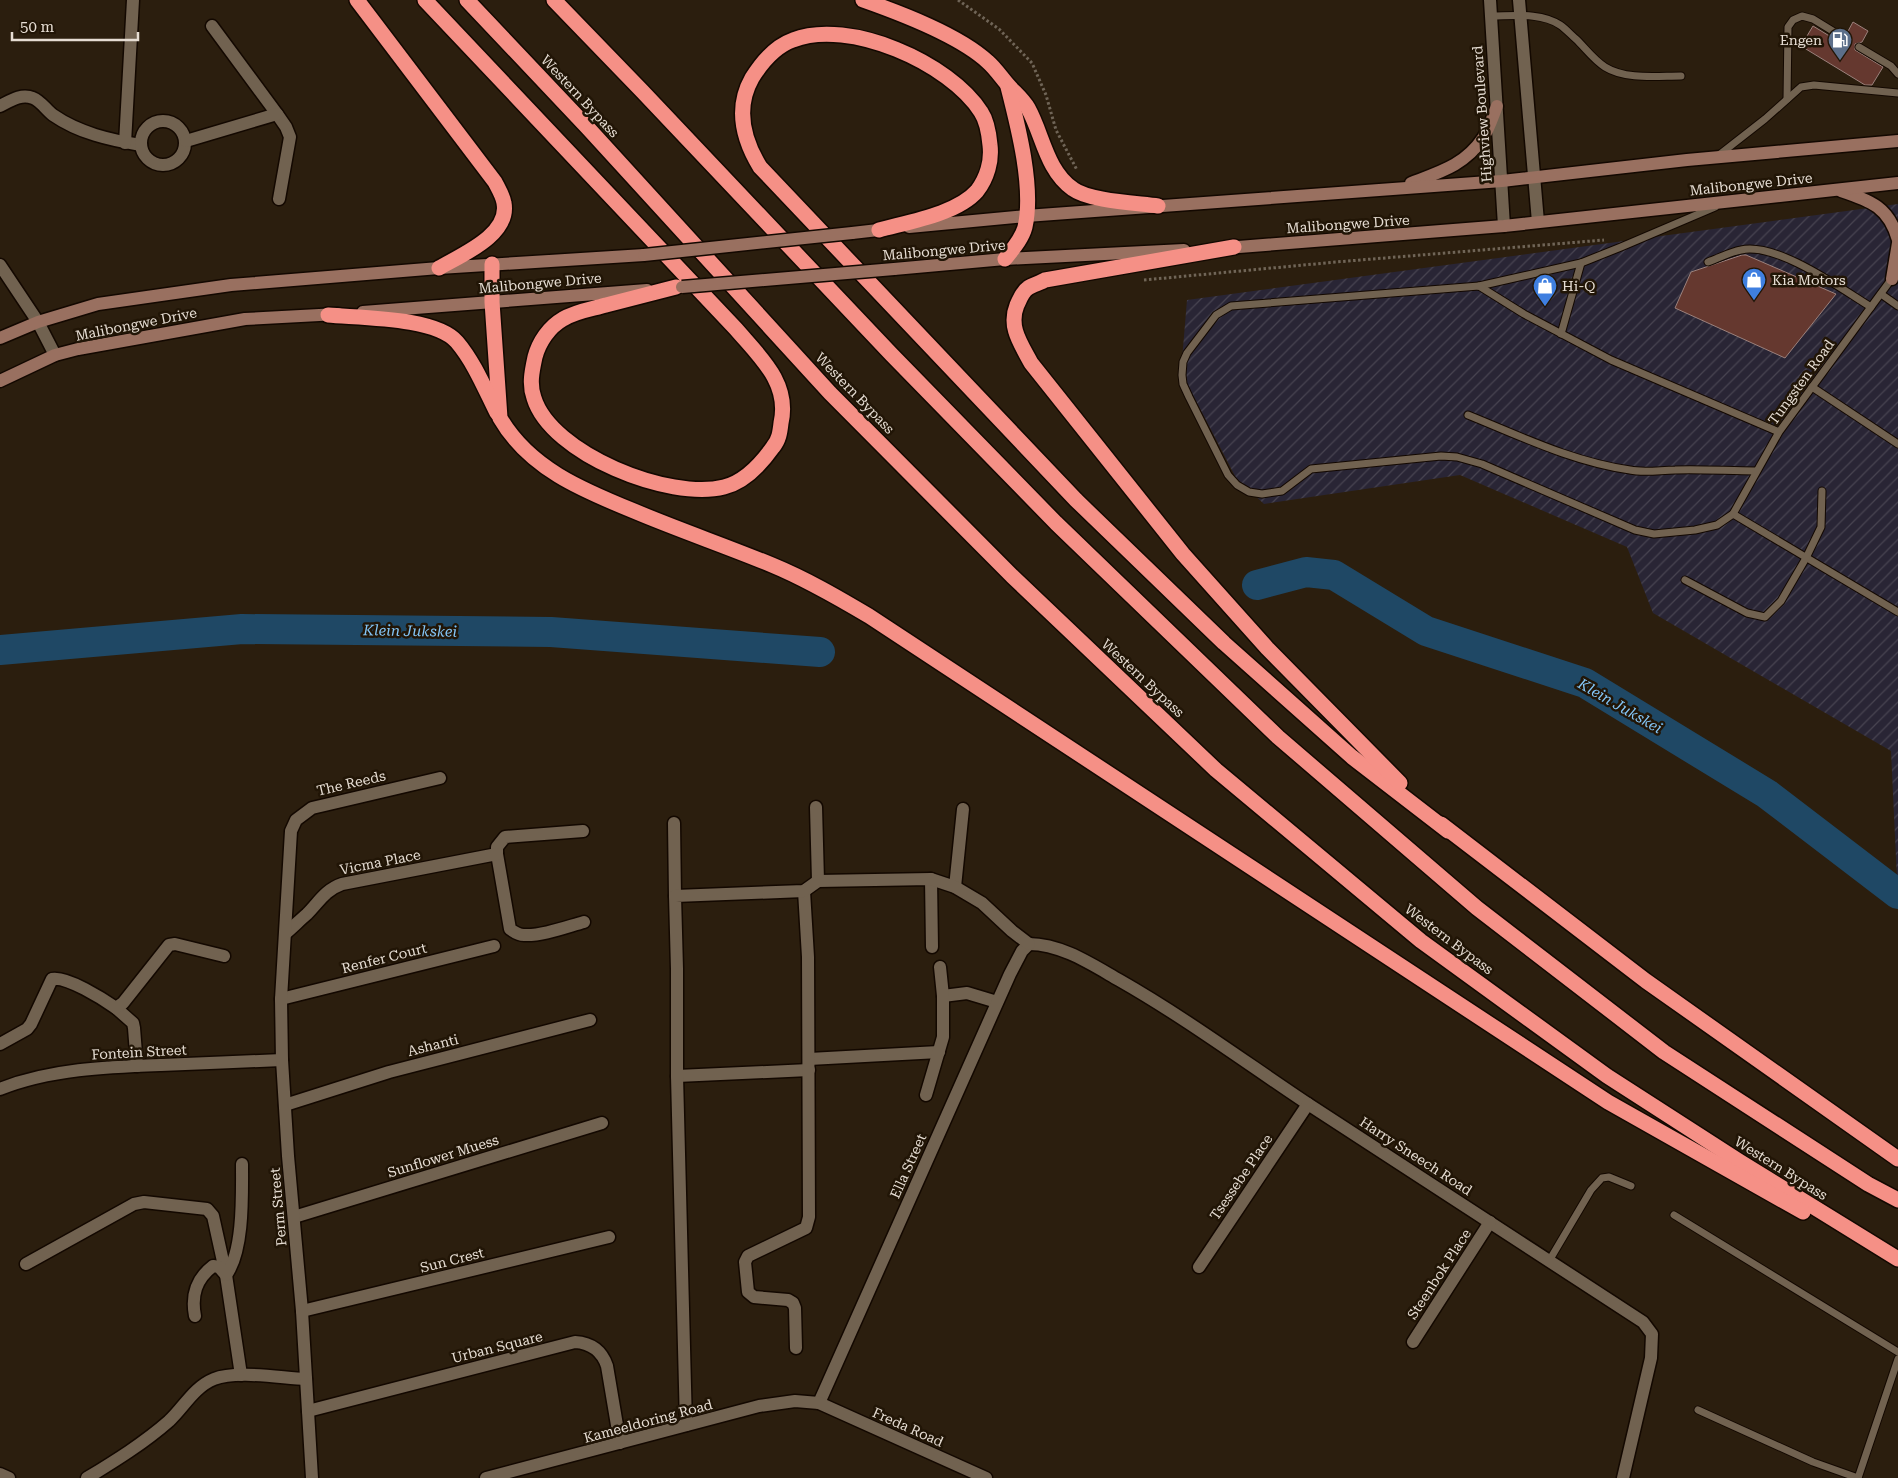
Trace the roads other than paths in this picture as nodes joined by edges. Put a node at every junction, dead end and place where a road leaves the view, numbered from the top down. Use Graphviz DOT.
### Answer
graph roads {
  1 [pos="133,0"];
  2 [pos="357,0"];
  3 [pos="425,0"];
  4 [pos="467,0"];
  5 [pos="554,0"];
  6 [pos="863,0"];
  7 [pos="1490,0"];
  8 [pos="1520,0"];
  9 [pos="1521,15"];
  10 [pos="1491,16"];
  11 [pos="212,26"];
  12 [pos="1844,38"];
  13 [pos="1859,47"];
  14 [pos="1898,74"];
  15 [pos="1681,76"];
  16 [pos="1006,83"];
  17 [pos="1898,93"];
  18 [pos="1787,99"];
  19 [pos="0,106"];
  20 [pos="1497,106"];
  21 [pos="277,114"];
  22 [pos="186,141"];
  23 [pos="125,142"];
  24 [pos="1898,142"];
  25 [pos="141,145"];
  26 [pos="1715,158"];
  27 [pos="1536,178"];
  28 [pos="1502,181"];
  29 [pos="1898,183"];
  30 [pos="1397,188"];
  31 [pos="1837,189"];
  32 [pos="279,199"];
  33 [pos="1728,201"];
  34 [pos="1158,206"];
  35 [pos="1026,216"];
  36 [pos="1538,222"];
  37 [pos="1504,226"];
  38 [pos="879,230"];
  39 [pos="1898,242"];
  40 [pos="1234,248"];
  41 [pos="1005,259"];
  42 [pos="1708,262"];
  43 [pos="1580,263"];
  44 [pos="492,264"];
  45 [pos="0,265"];
  46 [pos="439,268"];
  47 [pos="1895,274"];
  48 [pos="1479,286"];
  49 [pos="679,287"];
  50 [pos="1880,294"];
  51 [pos="492,302"];
  52 [pos="1898,306"];
  53 [pos="1871,307"];
  54 [pos="328,315"];
  55 [pos="38,322"];
  56 [pos="1561,334"];
  57 [pos="0,338"];
  58 [pos="55,355"];
  59 [pos="0,381"];
  60 [pos="1812,387"];
  61 [pos="1468,415"];
  62 [pos="500,418"];
  63 [pos="1779,432"];
  64 [pos="1898,444"];
  65 [pos="1756,471"];
  66 [pos="1822,491"];
  67 [pos="1733,514"];
  68 [pos="1806,558"];
  69 [pos="1684,580"];
  70 [pos="1898,612"];
  71 [pos="440,778"];
  72 [pos="816,807"];
  73 [pos="964,809"];
  74 [pos="674,823"];
  75 [pos="583,831"];
  76 [pos="1448,831"];
  77 [pos="497,854"];
  78 [pos="931,879"];
  79 [pos="818,881"];
  80 [pos="955,887"];
  81 [pos="804,891"];
  82 [pos="675,896"];
  83 [pos="584,922"];
  84 [pos="286,933"];
  85 [pos="1029,944"];
  86 [pos="494,946"];
  87 [pos="932,947"];
  88 [pos="224,956"];
  89 [pos="940,967"];
  90 [pos="943,996"];
  91 [pos="281,999"];
  92 [pos="998,1002"];
  93 [pos="116,1008"];
  94 [pos="590,1020"];
  95 [pos="0,1044"];
  96 [pos="939,1052"];
  97 [pos="282,1060"];
  98 [pos="808,1065"];
  99 [pos="137,1066"];
  100 [pos="677,1076"];
  101 [pos="0,1089"];
  102 [pos="926,1095"];
  103 [pos="1308,1104"];
  104 [pos="285,1105"];
  105 [pos="602,1123"];
  106 [pos="1898,1159"];
  107 [pos="242,1164"];
  108 [pos="1630,1186"];
  109 [pos="1898,1200"];
  110 [pos="1674,1215"];
  111 [pos="294,1217"];
  112 [pos="1490,1222"];
  113 [pos="609,1237"];
  114 [pos="1898,1259"];
  115 [pos="1549,1261"];
  116 [pos="26,1264"];
  117 [pos="1898,1265"];
  118 [pos="1199,1267"];
  119 [pos="226,1275"];
  120 [pos="302,1311"];
  121 [pos="196,1316"];
  122 [pos="1413,1342"];
  123 [pos="796,1348"];
  124 [pos="1898,1352"];
  125 [pos="1898,1359"];
  126 [pos="241,1375"];
  127 [pos="306,1379"];
  128 [pos="819,1403"];
  129 [pos="1698,1410"];
  130 [pos="308,1411"];
  131 [pos="686,1426"];
  132 [pos="620,1443"];
  133 [pos="0,1474"];
  134 [pos="494,1477"];
  135 [pos="9,1478"];
  136 [pos="87,1478"];
  137 [pos="312,1478"];
  138 [pos="986,1478"];
  139 [pos="1623,1478"];
  140 [pos="1858,1478"];
  1 -- 23 [label="street"];
  2 -- 46 [label="highway"];
  3 -- 49 [label="highway"];
  4 -- 114 [label="highway, Western Bypass"];
  5 -- 109 [label="highway"];
  6 -- 16 [label="highway"];
  7 -- 10 [label="street, Highview Boulevard"];
  8 -- 9 [label="street"];
  9 -- 10 [label="lane"];
  9 -- 15 [label="lane"];
  9 -- 27 [label="street"];
  10 -- 20 [label="street, Highview Boulevard"];
  11 -- 21 [label="street"];
  12 -- 18 [label="lane"];
  13 -- 14 [label="lane"];
  16 -- 34 [label="highway"];
  16 -- 35 [label="highway"];
  17 -- 18 [label="lane"];
  18 -- 26 [label="lane"];
  19 -- 23 [label="street"];
  20 -- 28 [label="street, Highview Boulevard"];
  20 -- 30 [label="main road"];
  21 -- 22 [label="street"];
  21 -- 32 [label="street"];
  22 -- 25 [label="street"];
  22 -- 25 [label="street"];
  23 -- 25 [label="street"];
  24 -- 26 [label="main road, Malibongwe Drive"];
  26 -- 27 [label="main road, Malibongwe Drive"];
  27 -- 28 [label="main road, Malibongwe Drive"];
  27 -- 36 [label="street"];
  28 -- 30 [label="main road, Malibongwe Drive"];
  28 -- 37 [label="street, Highview Boulevard"];
  29 -- 31 [label="main road, Malibongwe Drive"];
  30 -- 34 [label="main road, Malibongwe Drive"];
  31 -- 33 [label="main road, Malibongwe Drive"];
  31 -- 39 [label="main road"];
  33 -- 36 [label="main road, Malibongwe Drive"];
  33 -- 43 [label="lane"];
  34 -- 35 [label="main road, Malibongwe Drive"];
  35 -- 38 [label="main road, Malibongwe Drive"];
  35 -- 41 [label="highway"];
  36 -- 37 [label="main road, Malibongwe Drive"];
  37 -- 40 [label="main road, Malibongwe Drive"];
  38 -- 44 [label="main road, Malibongwe Drive, bridge"];
  38 -- 76 [label="highway"];
  39 -- 47 [label="main road"];
  40 -- 41 [label="main road, Malibongwe Drive"];
  40 -- 76 [label="highway"];
  41 -- 49 [label="main road, Malibongwe Drive, bridge"];
  42 -- 53 [label="lane"];
  43 -- 48 [label="lane"];
  43 -- 56 [label="lane"];
  44 -- 46 [label="main road, Malibongwe Drive"];
  44 -- 51 [label="highway"];
  45 -- 55 [label="street"];
  46 -- 55 [label="main road, Malibongwe Drive"];
  47 -- 50 [label="lane, Tungsten Road"];
  48 -- 56 [label="lane"];
  48 -- 67 [label="lane"];
  49 -- 51 [label="main road, Malibongwe Drive"];
  50 -- 52 [label="lane"];
  50 -- 53 [label="lane, Tungsten Road"];
  51 -- 54 [label="main road, Malibongwe Drive"];
  51 -- 62 [label="highway"];
  53 -- 60 [label="lane, Tungsten Road"];
  54 -- 58 [label="main road, Malibongwe Drive"];
  54 -- 62 [label="highway"];
  55 -- 57 [label="main road, Malibongwe Drive"];
  55 -- 58 [label="street"];
  56 -- 63 [label="lane"];
  58 -- 59 [label="main road, Malibongwe Drive"];
  60 -- 63 [label="lane, Tungsten Road"];
  60 -- 64 [label="lane"];
  61 -- 65 [label="lane"];
  62 -- 117 [label="highway"];
  63 -- 65 [label="lane, Tungsten Road"];
  65 -- 67 [label="lane, Tungsten Road"];
  66 -- 68 [label="lane"];
  67 -- 68 [label="lane"];
  68 -- 69 [label="lane"];
  68 -- 70 [label="lane"];
  71 -- 84 [label="street, The Reeds"];
  72 -- 79 [label="street"];
  73 -- 80 [label="street"];
  74 -- 82 [label="street"];
  75 -- 77 [label="street"];
  76 -- 106 [label="highway"];
  77 -- 83 [label="street"];
  77 -- 84 [label="street, Vicma Place"];
  78 -- 79 [label="street"];
  78 -- 80 [label="street"];
  78 -- 87 [label="street"];
  79 -- 81 [label="street"];
  80 -- 85 [label="street"];
  81 -- 82 [label="street"];
  81 -- 98 [label="street"];
  82 -- 100 [label="street"];
  84 -- 91 [label="street, Perm Street"];
  85 -- 92 [label="street, Ella Street"];
  85 -- 103 [label="street, Harry Sneech Road"];
  86 -- 91 [label="street, Renfer Court"];
  88 -- 93 [label="street"];
  89 -- 90 [label="street"];
  90 -- 92 [label="street"];
  90 -- 96 [label="street"];
  91 -- 97 [label="street, Perm Street"];
  92 -- 128 [label="street, Ella Street"];
  93 -- 95 [label="street"];
  93 -- 99 [label="street"];
  94 -- 104 [label="street, Ashanti"];
  96 -- 98 [label="street"];
  96 -- 102 [label="street"];
  97 -- 99 [label="street, Fontein Street"];
  97 -- 104 [label="street, Perm Street"];
  98 -- 100 [label="street"];
  98 -- 123 [label="street"];
  99 -- 101 [label="street, Fontein Street"];
  100 -- 131 [label="street"];
  103 -- 112 [label="street, Harry Sneech Road"];
  103 -- 118 [label="street, Tsessebe Place"];
  104 -- 111 [label="street, Perm Street"];
  105 -- 111 [label="street, Sunflower Muess"];
  107 -- 119 [label="street"];
  108 -- 115 [label="lane"];
  110 -- 124 [label="lane"];
  111 -- 120 [label="street, Perm Street"];
  112 -- 115 [label="street, Harry Sneech Road"];
  112 -- 122 [label="street, Steenbok Place"];
  113 -- 120 [label="street, Sun Crest"];
  115 -- 139 [label="street, Harry Sneech Road"];
  116 -- 119 [label="street"];
  119 -- 121 [label="street"];
  119 -- 126 [label="street"];
  120 -- 127 [label="street, Perm Street"];
  125 -- 140 [label="lane"];
  126 -- 127 [label="street"];
  126 -- 136 [label="street"];
  127 -- 130 [label="street, Perm Street"];
  128 -- 131 [label="street, Kameeldoring Road"];
  128 -- 138 [label="street, Freda Road"];
  129 -- 140 [label="lane"];
  130 -- 132 [label="street, Urban Square"];
  130 -- 137 [label="street, Perm Street"];
  131 -- 132 [label="street, Kameeldoring Road"];
  132 -- 134 [label="street, Kameeldoring Road"];
  133 -- 135 [label="street"];
}
